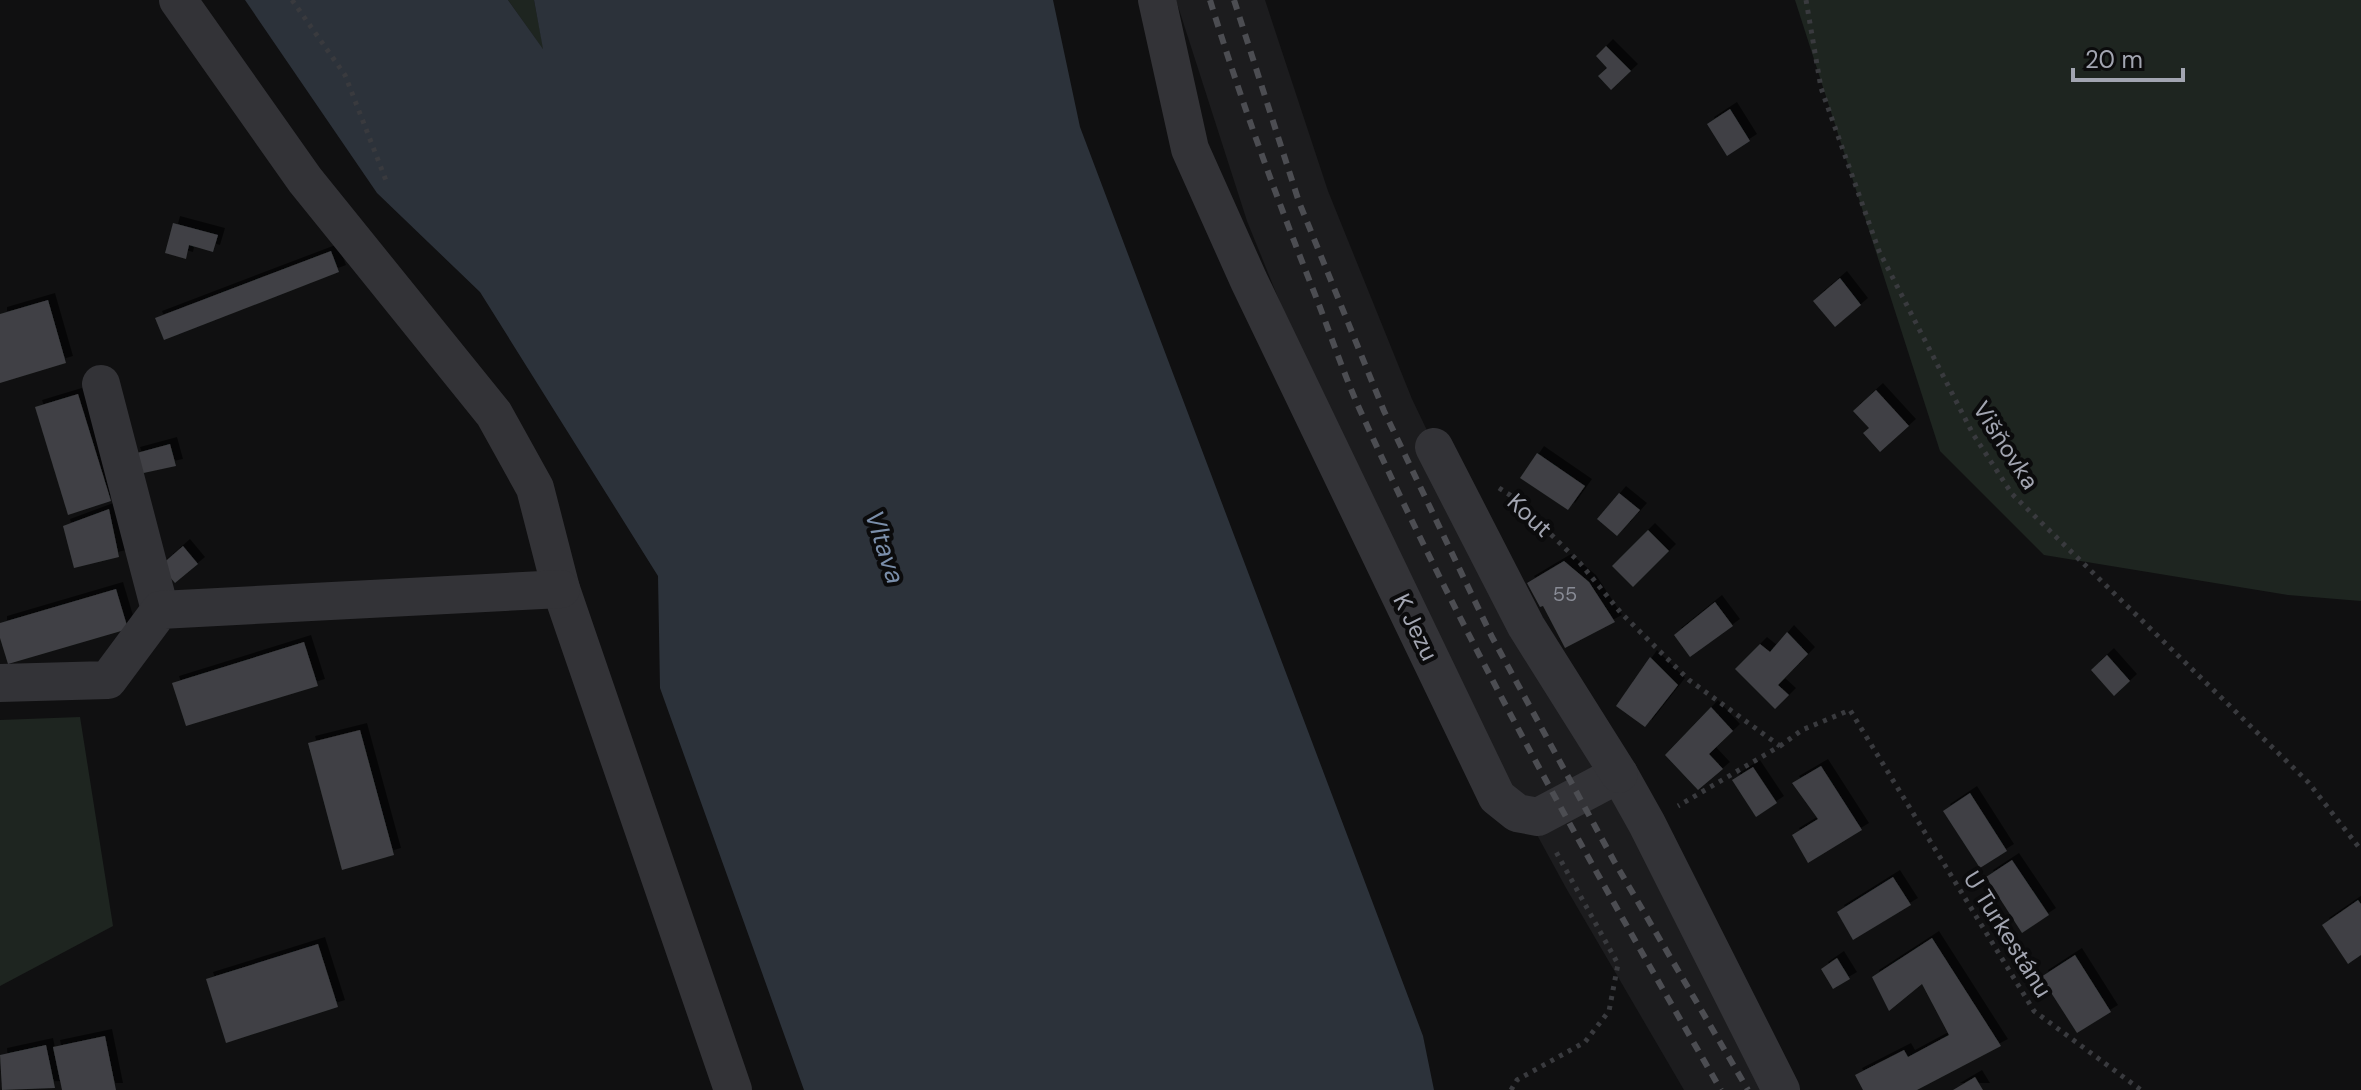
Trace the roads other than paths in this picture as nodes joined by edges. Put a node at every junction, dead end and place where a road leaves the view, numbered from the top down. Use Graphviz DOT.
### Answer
graph roads {
  1 [pos="178,0"];
  2 [pos="1157,0"];
  3 [pos="101,384"];
  4 [pos="1434,447"];
  5 [pos="561,589"];
  6 [pos="160,610"];
  7 [pos="0,683"];
  8 [pos="1619,774"];
  9 [pos="733,1090"];
  10 [pos="1781,1090"];
  1 -- 5 [label="street"];
  2 -- 8 [label="street, K Jezu"];
  3 -- 6 [label="street"];
  4 -- 8 [label="street, Kout"];
  5 -- 6 [label="street"];
  5 -- 9 [label="street"];
  6 -- 7 [label="street"];
  8 -- 10 [label="street"];
}
